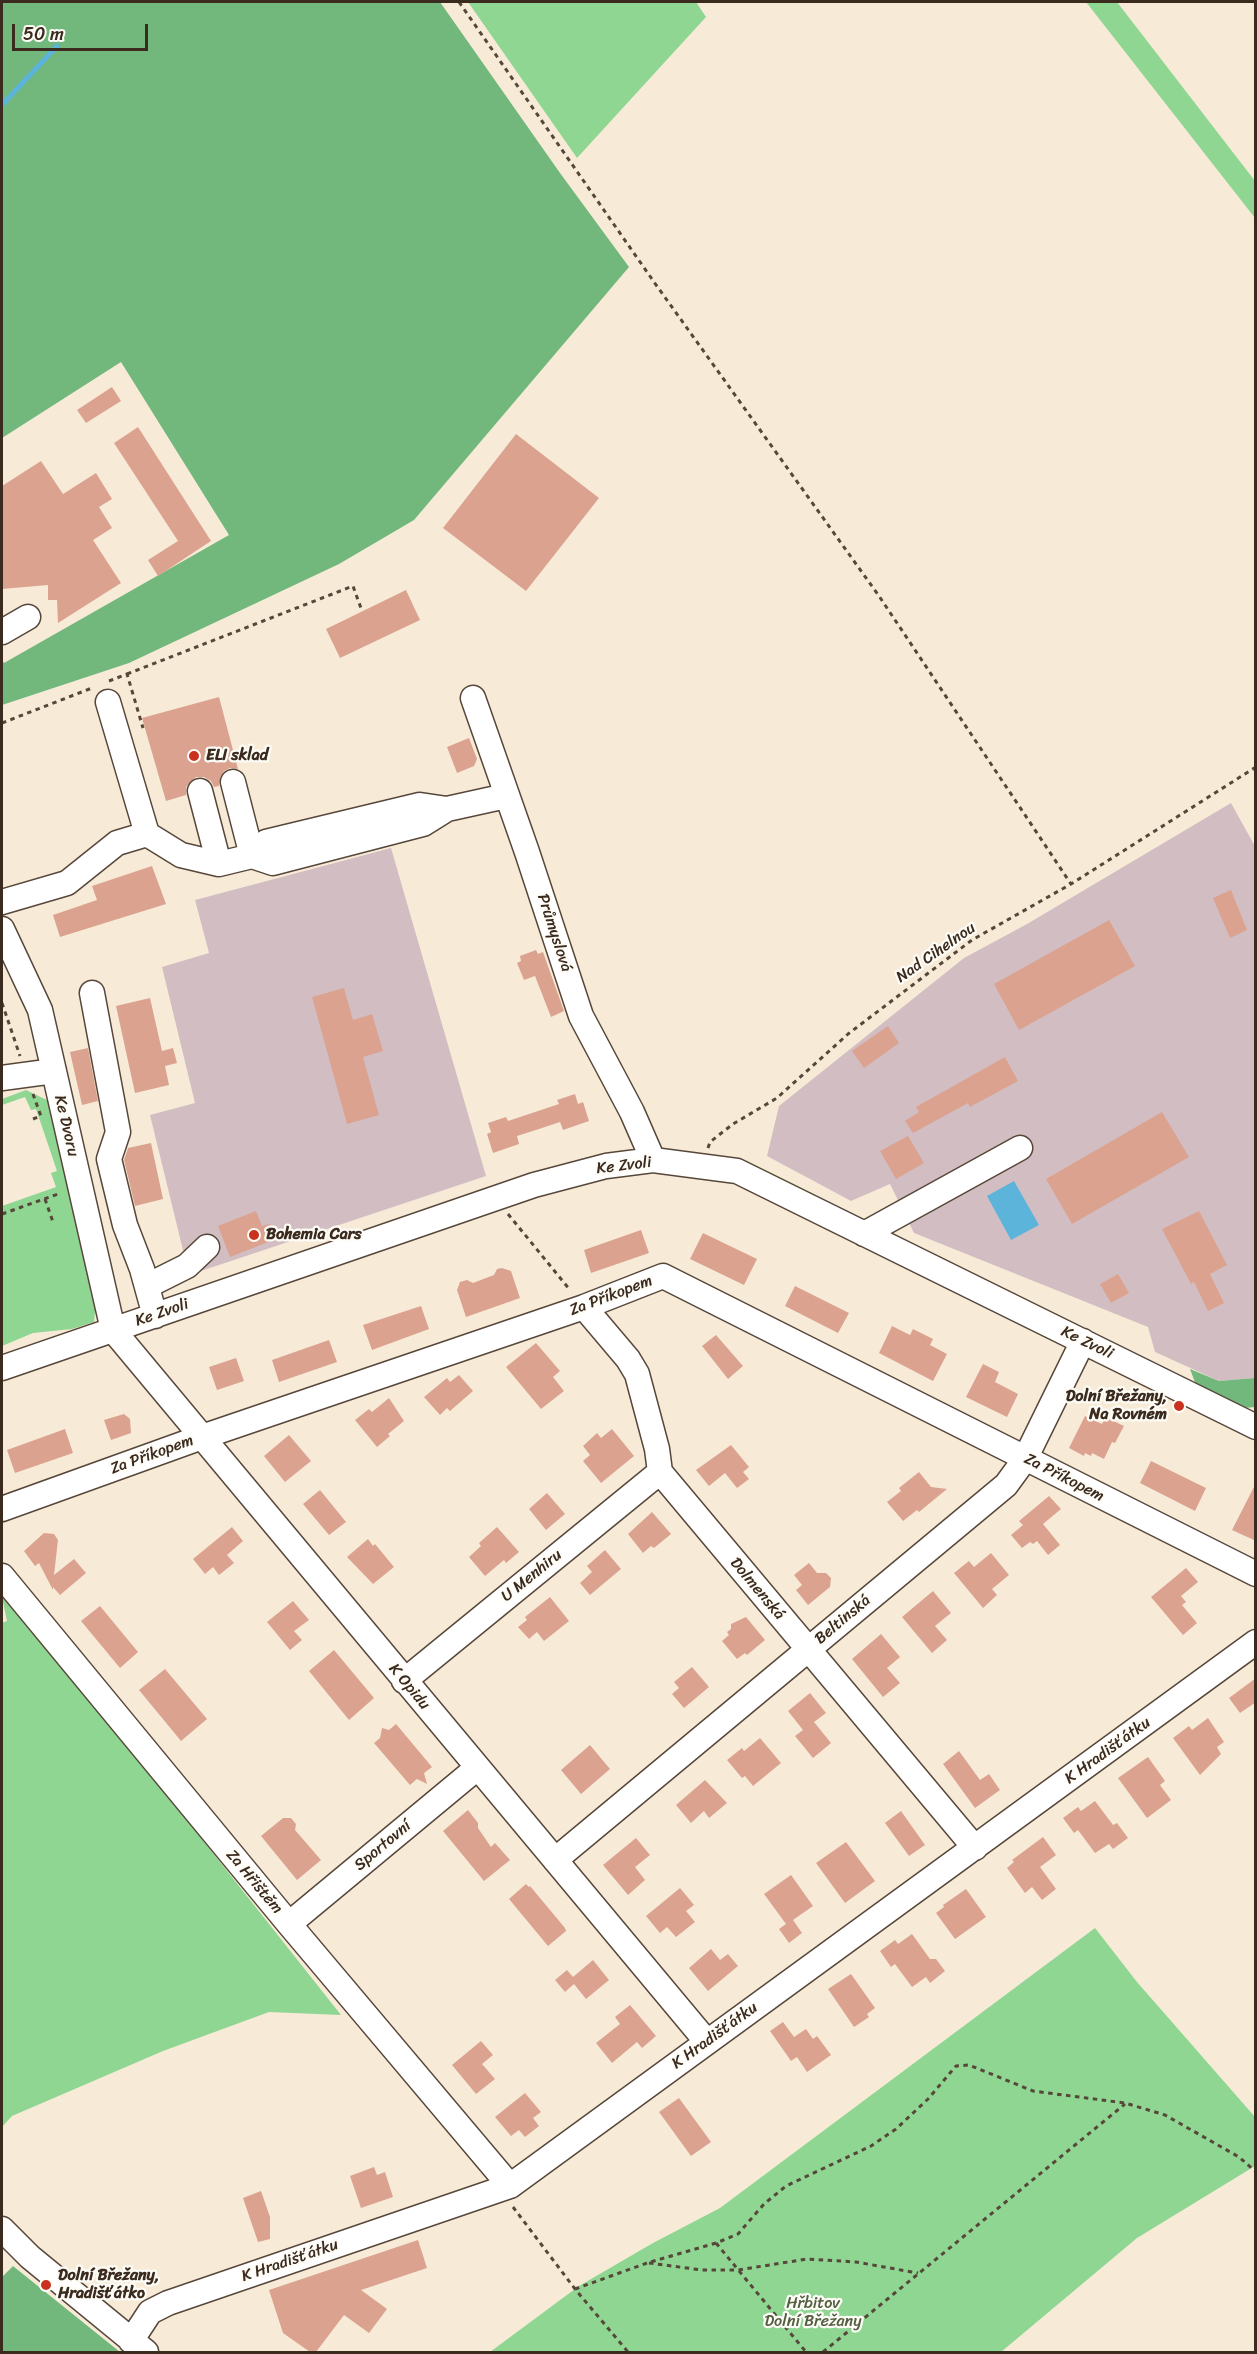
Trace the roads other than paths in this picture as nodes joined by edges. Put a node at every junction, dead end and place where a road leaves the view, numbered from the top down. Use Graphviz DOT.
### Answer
graph roads {
  1 [pos="28,617"];
  2 [pos="2,632"];
  3 [pos="103,690"];
  4 [pos="473,698"];
  5 [pos="233,782"];
  6 [pos="200,791"];
  7 [pos="506,796"];
  8 [pos="147,834"];
  9 [pos="252,856"];
  10 [pos="219,864"];
  11 [pos="2,902"];
  12 [pos="2,929"];
  13 [pos="92,993"];
  14 [pos="54,1071"];
  15 [pos="2,1078"];
  16 [pos="1020,1148"];
  17 [pos="653,1160"];
  18 [pos="864,1234"];
  19 [pos="207,1247"];
  20 [pos="147,1286"];
  21 [pos="584,1307"];
  22 [pos="155,1316"];
  23 [pos="113,1330"];
  24 [pos="1083,1341"];
  25 [pos="2,1368"];
  26 [pos="1256,1427"];
  27 [pos="202,1437"];
  28 [pos="1025,1459"];
  29 [pos="660,1472"];
  30 [pos="2,1509"];
  31 [pos="1256,1574"];
  32 [pos="2,1576"];
  33 [pos="1256,1642"];
  34 [pos="808,1649"];
  35 [pos="404,1681"];
  36 [pos="477,1768"];
  37 [pos="975,1848"];
  38 [pos="555,1860"];
  39 [pos="289,1924"];
  40 [pos="706,2042"];
  41 [pos="510,2186"];
  42 [pos="2,2229"];
  43 [pos="138,2347"];
  1 -- 2 [label="street"];
  3 -- 8 [label="street"];
  4 -- 7 [label="street, Průmyslová"];
  5 -- 9 [label="street"];
  6 -- 10 [label="street"];
  7 -- 9 [label="street"];
  7 -- 17 [label="street, Průmyslová"];
  8 -- 10 [label="street"];
  8 -- 11 [label="street"];
  9 -- 10 [label="street"];
  12 -- 14 [label="street, Ke Dvoru"];
  13 -- 20 [label="street"];
  14 -- 15 [label="street"];
  14 -- 23 [label="street, Ke Dvoru"];
  16 -- 18 [label="street"];
  17 -- 18 [label="street, Ke Zvoli"];
  17 -- 22 [label="street, Ke Zvoli"];
  18 -- 24 [label="street, Ke Zvoli"];
  19 -- 20 [label="street"];
  20 -- 22 [label="street"];
  21 -- 27 [label="street, Za Příkopem"];
  21 -- 28 [label="street, Za Příkopem"];
  21 -- 29 [label="street"];
  22 -- 23 [label="street, Ke Zvoli"];
  23 -- 25 [label="street, Ke Zvoli"];
  23 -- 27 [label="street, K Opidu"];
  24 -- 26 [label="street, Ke Zvoli"];
  24 -- 28 [label="street, Beltinská"];
  27 -- 30 [label="street, Za Příkopem"];
  27 -- 35 [label="street, K Opidu"];
  28 -- 31 [label="street, Za Příkopem"];
  28 -- 34 [label="street, Beltinská"];
  29 -- 34 [label="street, Dolmenská"];
  29 -- 35 [label="street, U Menhiru"];
  32 -- 39 [label="street, Za Hřištěm"];
  33 -- 37 [label="street, K Hradišťátku"];
  34 -- 37 [label="street, Dolmenská"];
  34 -- 38 [label="street, Beltinská"];
  35 -- 36 [label="street, K Opidu"];
  36 -- 38 [label="street, K Opidu"];
  36 -- 39 [label="street, Sportovní"];
  37 -- 40 [label="street, K Hradišťátku"];
  38 -- 40 [label="street, K Opidu"];
  39 -- 41 [label="street, Za Hřištěm"];
  40 -- 41 [label="street, K Hradišťátku"];
  41 -- 43 [label="street, K Hradišťátku"];
  42 -- 43 [label="street"];
}
